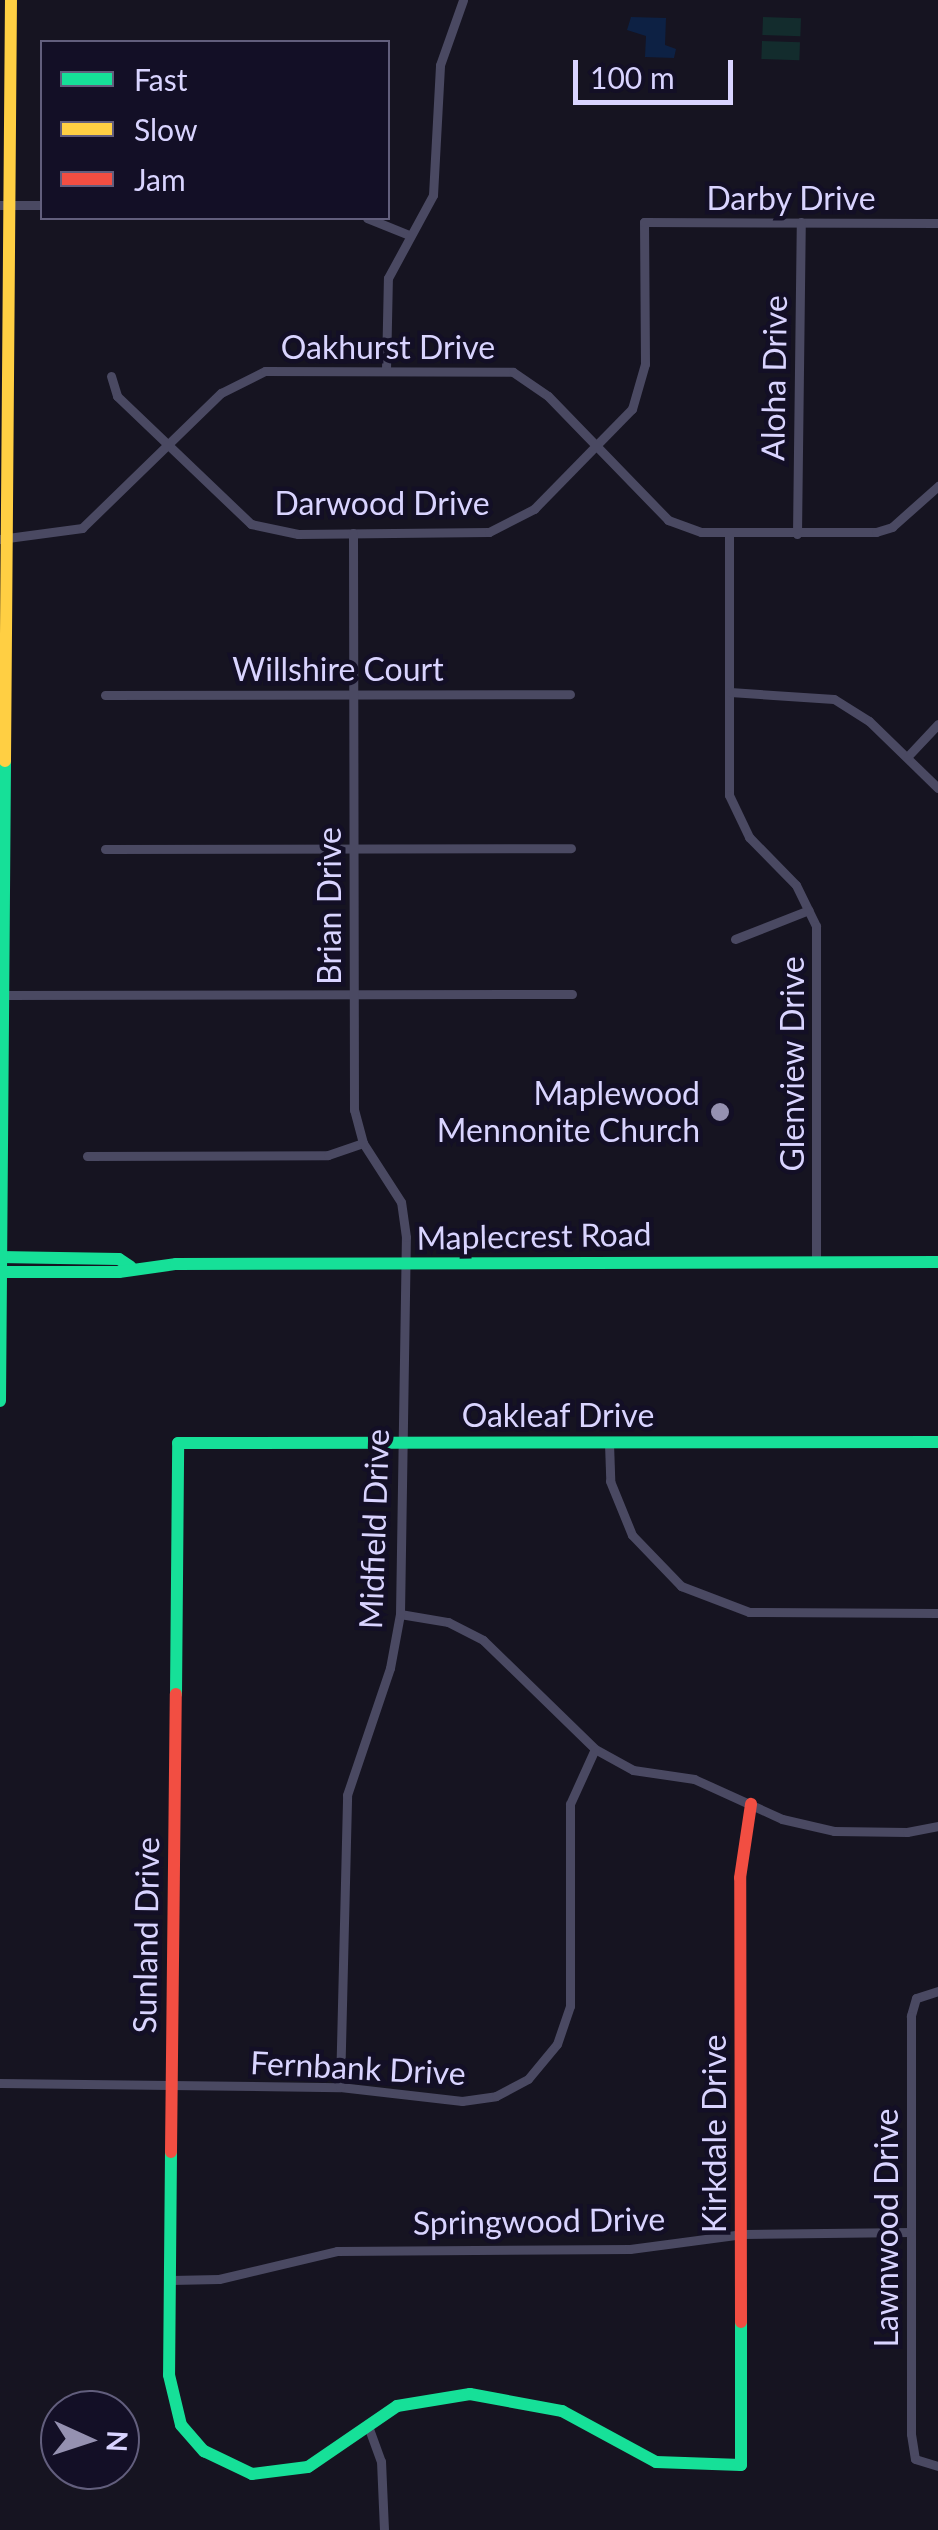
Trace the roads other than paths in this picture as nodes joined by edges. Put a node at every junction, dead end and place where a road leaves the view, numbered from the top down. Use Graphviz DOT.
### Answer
graph roads {
  1 [pos="11,0"];
  2 [pos="463,0"];
  3 [pos="4,205"];
  4 [pos="40,205"];
  5 [pos="371,220"];
  6 [pos="644,222"];
  7 [pos="801,222"];
  8 [pos="938,223"];
  9 [pos="409,235"];
  10 [pos="386,370"];
  11 [pos="111,376"];
  12 [pos="596,446"];
  13 [pos="167,448"];
  14 [pos="938,486"];
  15 [pos="353,533"];
  16 [pos="729,534"];
  17 [pos="797,534"];
  18 [pos="2,539"];
  19 [pos="730,692"];
  20 [pos="353,694"];
  21 [pos="570,694"];
  22 [pos="105,696"];
  23 [pos="938,724"];
  24 [pos="908,756"];
  25 [pos="938,788"];
  26 [pos="354,848"];
  27 [pos="572,848"];
  28 [pos="106,849"];
  29 [pos="809,910"];
  30 [pos="735,939"];
  31 [pos="572,994"];
  32 [pos="4,995"];
  33 [pos="354,995"];
  34 [pos="363,1143"];
  35 [pos="88,1156"];
  36 [pos="1,1256"];
  37 [pos="816,1262"];
  38 [pos="938,1262"];
  39 [pos="406,1265"];
  40 [pos="131,1267"];
  41 [pos="1,1272"];
  42 [pos="0,1401"];
  43 [pos="403,1442"];
  44 [pos="938,1442"];
  45 [pos="609,1443"];
  46 [pos="178,1444"];
  47 [pos="938,1613"];
  48 [pos="400,1614"];
  49 [pos="595,1749"];
  50 [pos="750,1804"];
  51 [pos="938,1826"];
  52 [pos="938,1991"];
  53 [pos="0,2083"];
  54 [pos="172,2085"];
  55 [pos="340,2087"];
  56 [pos="911,2232"];
  57 [pos="743,2234"];
  58 [pos="171,2280"];
  59 [pos="368,2426"];
  60 [pos="938,2466"];
  61 [pos="384,2530"];
  1 -- 3 [label="street"];
  2 -- 9 [label="street"];
  3 -- 4 [label="street"];
  3 -- 18 [label="street"];
  5 -- 9 [label="street"];
  6 -- 7 [label="street, Darby Drive"];
  6 -- 12 [label="street, Darwood Drive"];
  7 -- 8 [label="street, Darby Drive"];
  7 -- 17 [label="street, Aloha Drive"];
  9 -- 10 [label="street"];
  10 -- 12 [label="street, Oakhurst Drive"];
  10 -- 13 [label="street, Oakhurst Drive"];
  11 -- 13 [label="street, Darwood Drive"];
  12 -- 15 [label="street, Darwood Drive"];
  12 -- 16 [label="street, Oakhurst Drive"];
  13 -- 15 [label="street, Darwood Drive"];
  13 -- 18 [label="street, Oakhurst Drive"];
  14 -- 17 [label="street, Oakhurst Drive"];
  15 -- 20 [label="street, Brian Drive"];
  16 -- 17 [label="street, Oakhurst Drive"];
  16 -- 19 [label="street, Glenview Drive"];
  18 -- 32 [label="street"];
  19 -- 24 [label="street"];
  19 -- 29 [label="street, Glenview Drive"];
  20 -- 21 [label="street, Willshire Court"];
  20 -- 22 [label="street, Willshire Court"];
  20 -- 26 [label="street, Brian Drive"];
  23 -- 24 [label="street"];
  24 -- 25 [label="street"];
  26 -- 27 [label="street"];
  26 -- 28 [label="street"];
  26 -- 33 [label="street, Brian Drive"];
  29 -- 30 [label="street"];
  29 -- 37 [label="street, Glenview Drive"];
  31 -- 33 [label="street"];
  32 -- 33 [label="street"];
  32 -- 36 [label="street"];
  33 -- 34 [label="street, Brian Drive"];
  34 -- 35 [label="street"];
  34 -- 39 [label="street, Brian Drive"];
  36 -- 40 [label="street, Maplecrest Road"];
  36 -- 41 [label="street"];
  37 -- 38 [label="street, Maplecrest Road"];
  37 -- 39 [label="street, Maplecrest Road"];
  39 -- 40 [label="street, Maplecrest Road"];
  39 -- 43 [label="street, Midfield Drive"];
  40 -- 41 [label="street, Maplecrest Road"];
  41 -- 42 [label="street"];
  43 -- 45 [label="street, Oakleaf Drive"];
  43 -- 46 [label="street, Oakleaf Drive"];
  43 -- 48 [label="street, Midfield Drive"];
  44 -- 45 [label="street, Oakleaf Drive"];
  45 -- 47 [label="street"];
  46 -- 54 [label="street, Sunland Drive"];
  48 -- 49 [label="street"];
  48 -- 55 [label="street, Midfield Drive"];
  49 -- 50 [label="street"];
  49 -- 55 [label="street, Fernbank Drive"];
  50 -- 51 [label="street"];
  50 -- 57 [label="street, Kirkdale Drive"];
  52 -- 56 [label="street, Lawnwood Drive"];
  53 -- 54 [label="street, Fernbank Drive"];
  54 -- 55 [label="street, Fernbank Drive"];
  54 -- 58 [label="street, Sunland Drive"];
  56 -- 57 [label="street, Springwood Drive"];
  56 -- 60 [label="street, Lawnwood Drive"];
  57 -- 58 [label="street, Springwood Drive"];
  57 -- 59 [label="street, Kirkdale Drive"];
  58 -- 59 [label="street, Sunland Drive"];
  59 -- 61 [label="street"];
}
